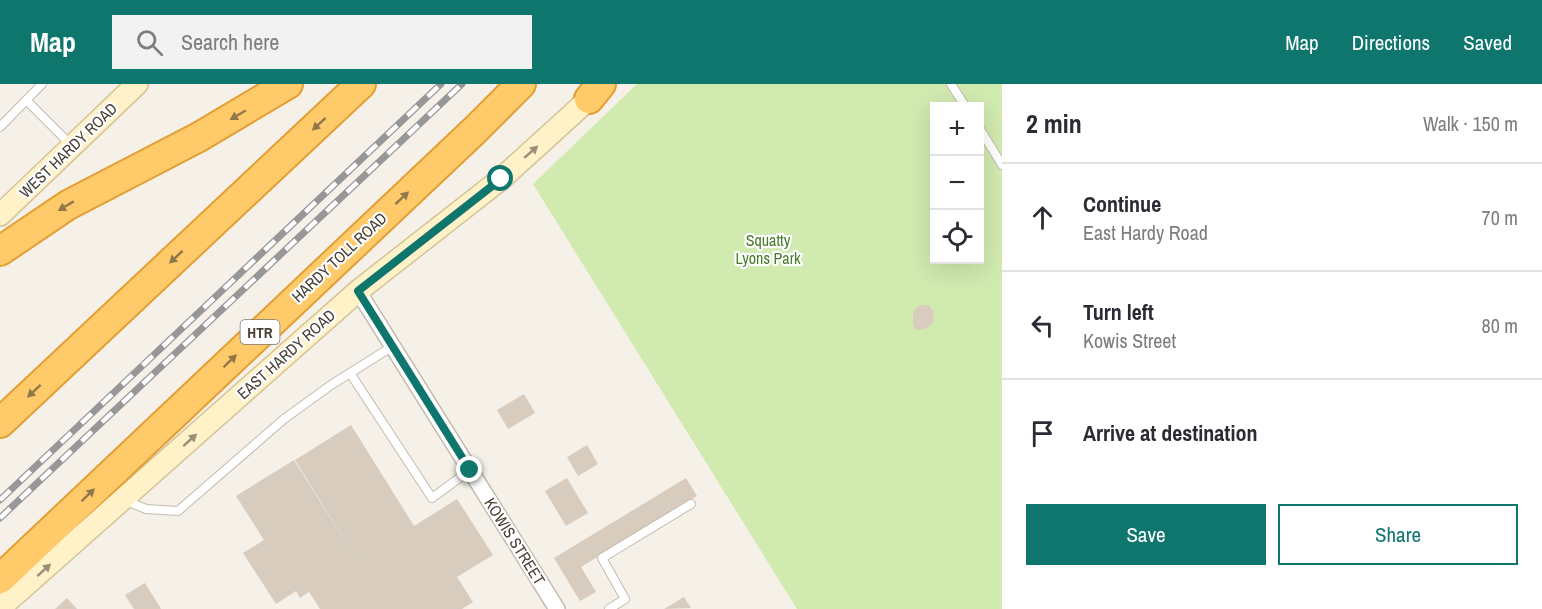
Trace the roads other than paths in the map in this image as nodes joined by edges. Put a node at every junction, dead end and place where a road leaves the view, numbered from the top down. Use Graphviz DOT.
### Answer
graph roads {
  1 [pos="42,84"];
  2 [pos="137,84"];
  3 [pos="288,84"];
  4 [pos="361,84"];
  5 [pos="520,84"];
  6 [pos="951,84"];
  7 [pos="599,89"];
  8 [pos="26,100"];
  9 [pos="962,102"];
  10 [pos="0,127"];
  11 [pos="984,136"];
  12 [pos="72,146"];
  13 [pos="1002,165"];
  14 [pos="0,215"];
  15 [pos="0,251"];
  16 [pos="358,291"];
  17 [pos="393,346"];
  18 [pos="350,373"];
  19 [pos="0,423"];
  20 [pos="470,470"];
  21 [pos="123,500"];
  22 [pos="691,504"];
  23 [pos="0,579"];
  24 [pos="0,608"];
  25 [pos="557,609"];
  26 [pos="609,609"];
  1 -- 8 [label="lane"];
  2 -- 12 [label="main road, WEST HARDY ROAD"];
  3 -- 15 [label="highway, one-way"];
  4 -- 19 [label="highway, one-way"];
  23 -- 5 [label="highway, HARDY TOLL ROAD / HTR, one-way"];
  6 -- 9 [label="lane"];
  16 -- 7 [label="main road, EAST HARDY ROAD, one-way"];
  8 -- 10 [label="lane"];
  8 -- 12 [label="lane"];
  11 -- 13 [label="lane"];
  12 -- 14 [label="main road, WEST HARDY ROAD"];
  16 -- 17 [label="street, KOWIS STREET"];
  21 -- 16 [label="main road, EAST HARDY ROAD, one-way"];
  17 -- 18 [label="lane"];
  17 -- 20 [label="street, KOWIS STREET"];
  18 -- 20 [label="lane"];
  18 -- 21 [label="lane"];
  20 -- 25 [label="street, KOWIS STREET"];
  24 -- 21 [label="main road, EAST HARDY ROAD, one-way"];
  22 -- 26 [label="lane"];
}
